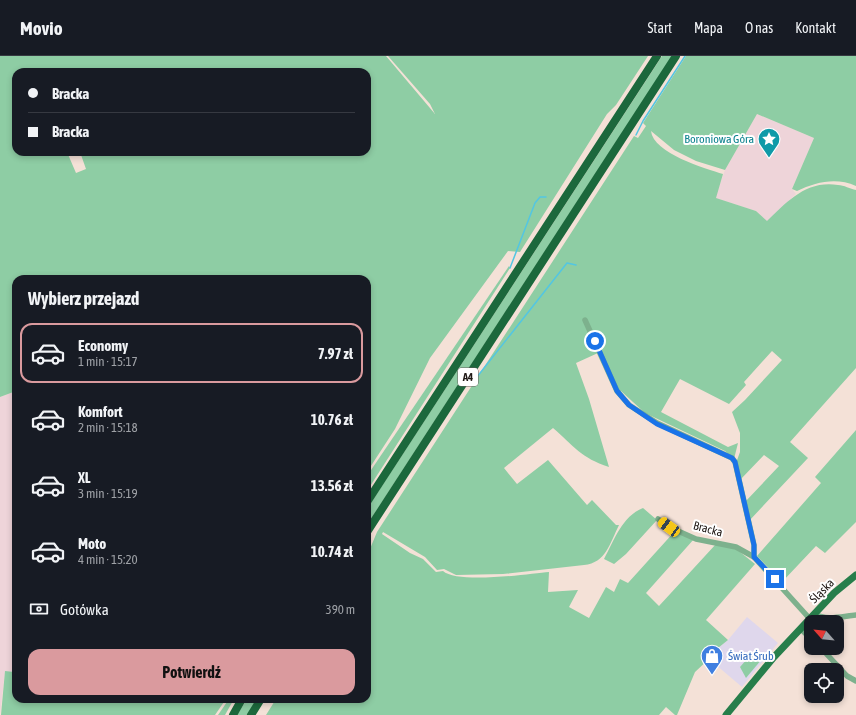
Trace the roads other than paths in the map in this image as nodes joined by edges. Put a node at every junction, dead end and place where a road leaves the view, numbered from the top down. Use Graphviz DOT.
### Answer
graph roads {
  1 [pos="657,56"];
  2 [pos="676,56"];
  3 [pos="585,320"];
  4 [pos="371,496"];
  5 [pos="658,519"];
  6 [pos="371,526"];
  7 [pos="754,557"];
  8 [pos="856,576"];
  9 [pos="811,615"];
  10 [pos="813,615"];
  11 [pos="856,616"];
  12 [pos="844,617"];
  13 [pos="804,625"];
  14 [pos="801,629"];
  15 [pos="804,632"];
  16 [pos="828,655"];
  17 [pos="856,681"];
  18 [pos="240,703"];
  19 [pos="258,703"];
  20 [pos="233,715"];
  21 [pos="251,715"];
  22 [pos="726,715"];
  1 -- 4 [label="highway, A4"];
  2 -- 6 [label="highway, A4"];
  3 -- 7 [label="street"];
  5 -- 7 [label="street, Bracka"];
  7 -- 9 [label="street, Bracka"];
  8 -- 10 [label="main road, Śląska"];
  11 -- 12 [label="street"];
  13 -- 14 [label="main road, Śląska"];
  14 -- 15 [label="street"];
  14 -- 22 [label="main road, Śląska"];
  16 -- 17 [label="street"];
  18 -- 20 [label="highway"];
  19 -- 21 [label="highway"];
}
